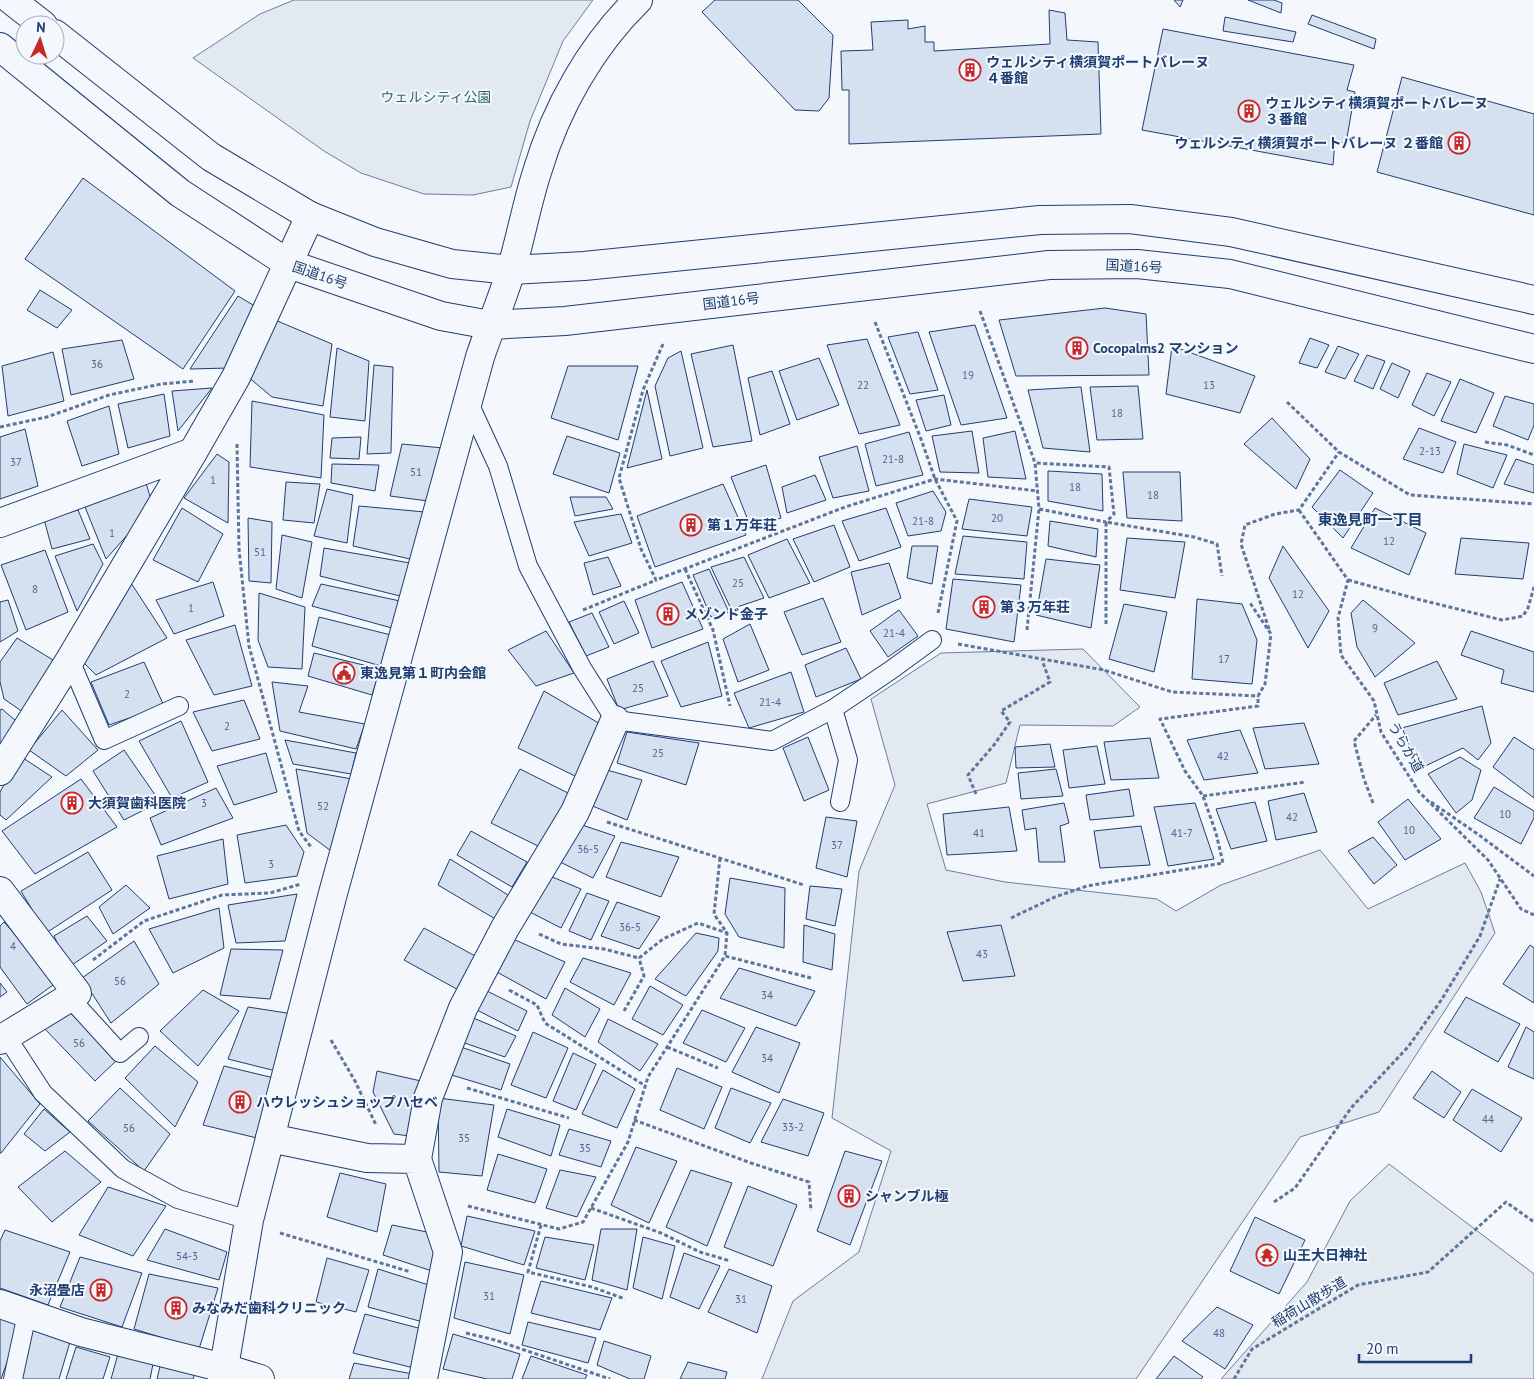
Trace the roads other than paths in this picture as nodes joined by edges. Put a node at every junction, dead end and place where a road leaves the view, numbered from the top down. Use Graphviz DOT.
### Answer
graph roads {
  1 [pos="11,0"];
  2 [pos="638,0"];
  3 [pos="30,15"];
  4 [pos="65,42"];
  5 [pos="0,47"];
  6 [pos="310,216"];
  7 [pos="289,264"];
  8 [pos="511,270"];
  9 [pos="1534,300"];
  10 [pos="490,325"];
  11 [pos="1534,349"];
  12 [pos="468,401"];
  13 [pos="194,452"];
  14 [pos="0,523"];
  15 [pos="932,640"];
  16 [pos="70,660"];
  17 [pos="179,706"];
  18 [pos="833,709"];
  19 [pos="615,720"];
  20 [pos="0,771"];
  21 [pos="840,802"];
  22 [pos="0,891"];
  23 [pos="68,988"];
  24 [pos="139,1037"];
  25 [pos="3,1038"];
  26 [pos="270,1138"];
  27 [pos="404,1159"];
  28 [pos="248,1222"];
  29 [pos="0,1304"];
  30 [pos="26,1314"];
  31 [pos="223,1374"];
  32 [pos="13,1379"];
  33 [pos="260,1379"];
  34 [pos="423,1379"];
  1 -- 3 [label="main road"];
  2 -- 8 [label="main road"];
  4 -- 6 [label="main road"];
  5 -- 7 [label="main road, 国道16号"];
  6 -- 7 [label="main road"];
  6 -- 8 [label="main road"];
  7 -- 10 [label="main road, 国道16号"];
  7 -- 13 [label="main road"];
  8 -- 9 [label="main road"];
  8 -- 10 [label="main road"];
  10 -- 11 [label="main road, 国道16号"];
  10 -- 12 [label="main road"];
  12 -- 19 [label="lane"];
  12 -- 26 [label="main road"];
  13 -- 14 [label="main road"];
  13 -- 16 [label="main road"];
  15 -- 18 [label="lane"];
  16 -- 17 [label="lane"];
  16 -- 20 [label="main road"];
  18 -- 19 [label="lane"];
  18 -- 21 [label="lane"];
  19 -- 27 [label="main road"];
  22 -- 23 [label="main road"];
  23 -- 24 [label="lane"];
  23 -- 25 [label="main road"];
  25 -- 28 [label="lane"];
  26 -- 27 [label="main road"];
  26 -- 28 [label="main road"];
  27 -- 34 [label="main road"];
  28 -- 31 [label="main road"];
  29 -- 30 [label="main road"];
  30 -- 31 [label="main road"];
  30 -- 32 [label="lane"];
  31 -- 33 [label="main road"];
}
